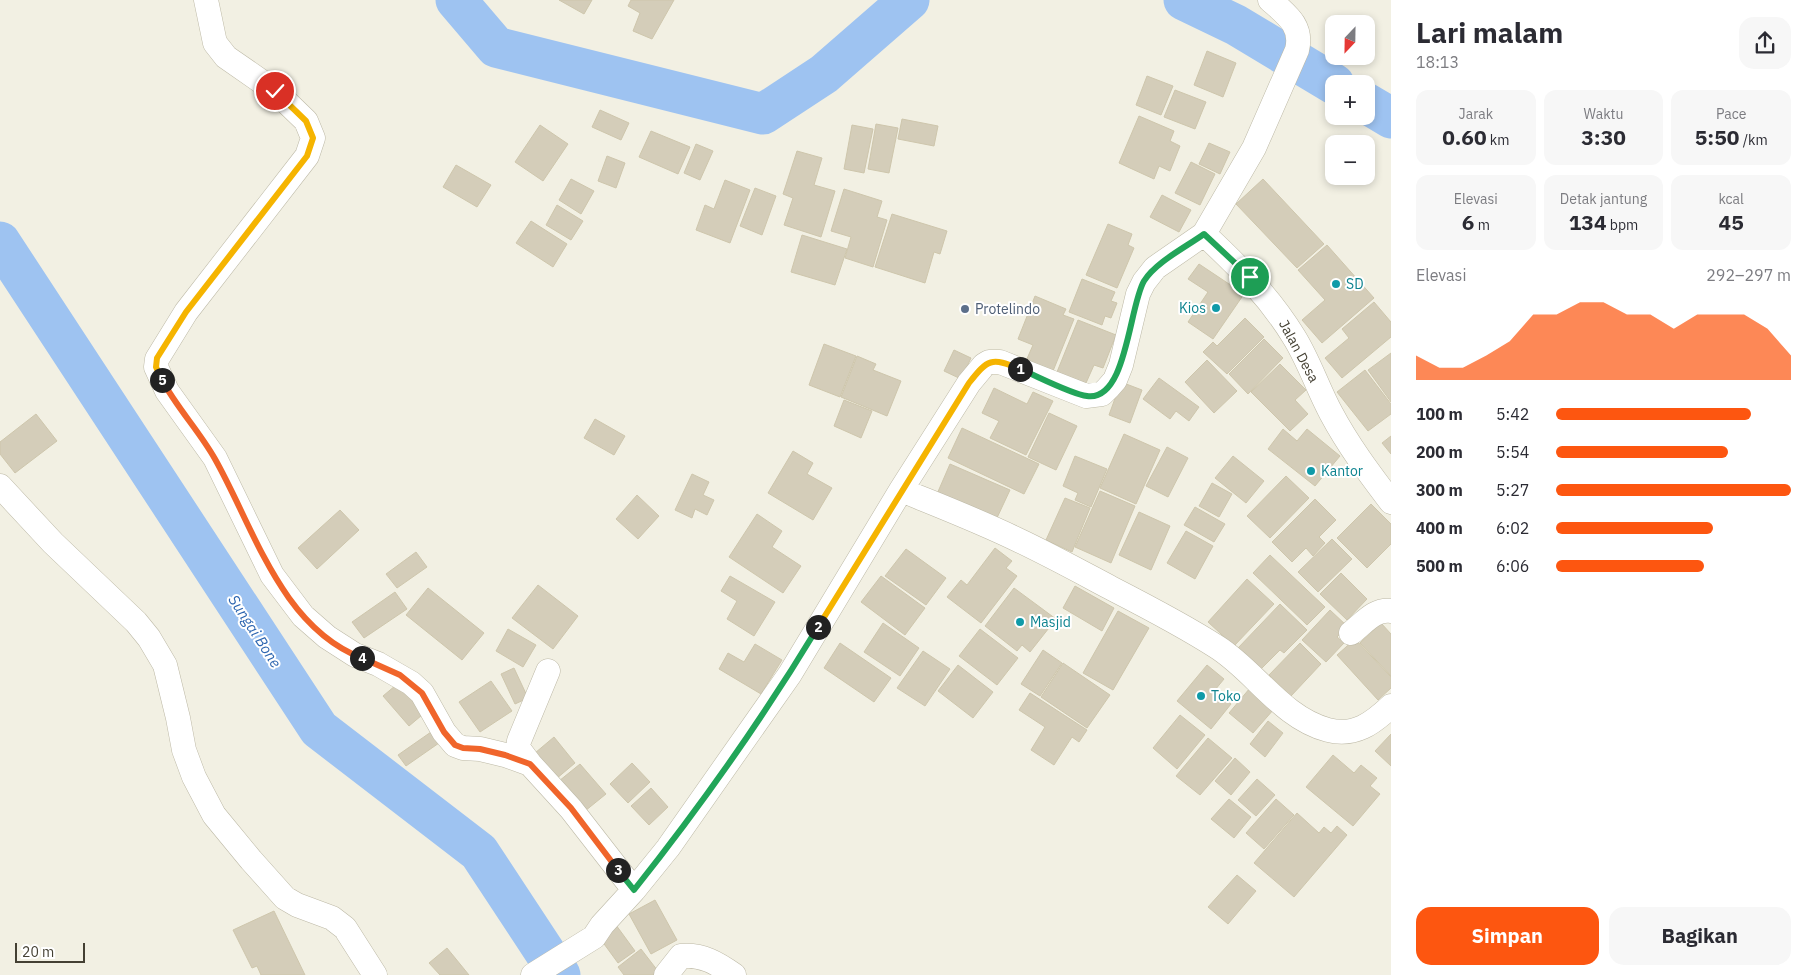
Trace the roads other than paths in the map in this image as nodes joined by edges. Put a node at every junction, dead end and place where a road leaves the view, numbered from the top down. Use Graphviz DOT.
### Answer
graph roads {
  1 [pos="206,0"];
  2 [pos="1270,0"];
  3 [pos="1204,234"];
  4 [pos="0,486"];
  5 [pos="901,490"];
  6 [pos="1391,502"];
  7 [pos="1391,611"];
  8 [pos="1351,633"];
  9 [pos="548,671"];
  10 [pos="1391,706"];
  11 [pos="530,764"];
  12 [pos="634,890"];
  13 [pos="375,975"];
  14 [pos="533,975"];
  15 [pos="666,975"];
  16 [pos="734,975"];
  1 -- 11 [label="street"];
  2 -- 3 [label="street"];
  3 -- 5 [label="street"];
  3 -- 6 [label="street, Jalan Desa"];
  4 -- 13 [label="street"];
  5 -- 10 [label="street"];
  5 -- 12 [label="street"];
  7 -- 8 [label="street"];
  9 -- 11 [label="street"];
  11 -- 12 [label="street"];
  12 -- 14 [label="street"];
  15 -- 16 [label="street"];
}
